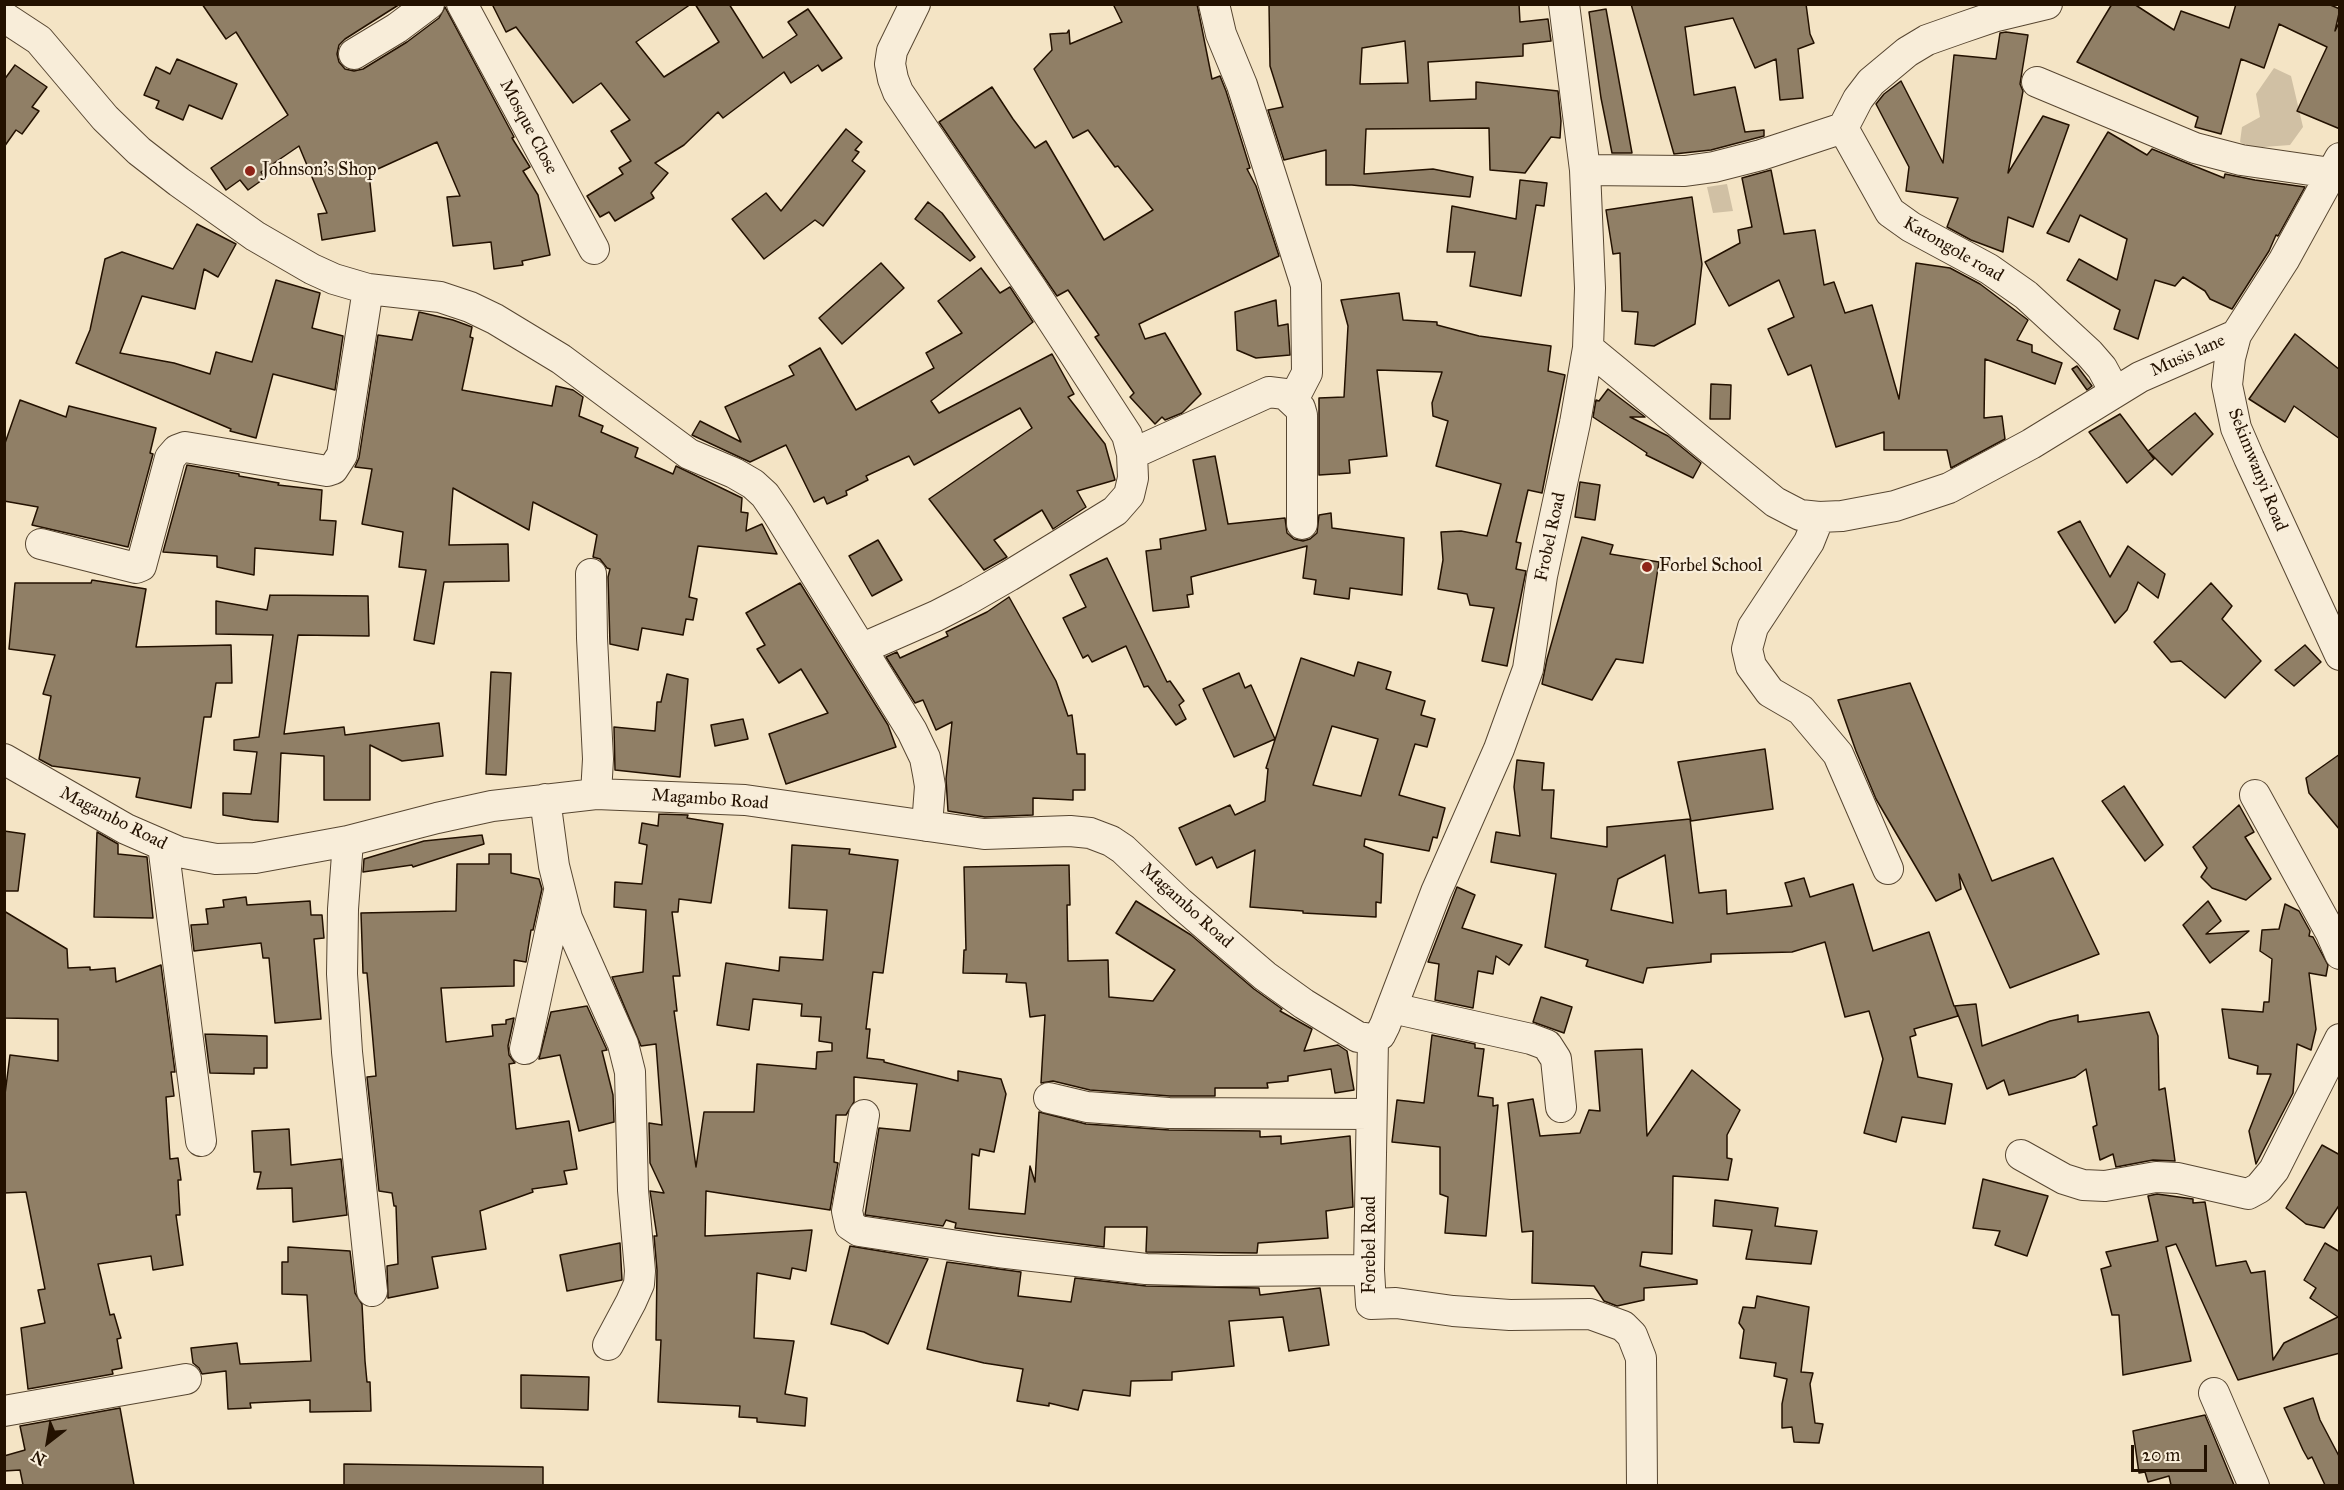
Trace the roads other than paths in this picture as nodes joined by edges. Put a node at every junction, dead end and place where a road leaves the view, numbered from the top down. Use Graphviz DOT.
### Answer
graph roads {
  1 [pos="429,4"];
  2 [pos="462,4"];
  3 [pos="915,4"];
  4 [pos="1214,4"];
  5 [pos="1564,4"];
  6 [pos="2047,4"];
  7 [pos="4,17"];
  8 [pos="354,54"];
  9 [pos="2037,82"];
  10 [pos="1843,128"];
  11 [pos="2335,166"];
  12 [pos="1585,170"];
  13 [pos="594,249"];
  14 [pos="368,289"];
  15 [pos="2236,335"];
  16 [pos="1588,348"];
  17 [pos="2128,385"];
  18 [pos="1293,400"];
  19 [pos="1132,454"];
  20 [pos="1819,517"];
  21 [pos="1302,524"];
  22 [pos="41,544"];
  23 [pos="591,574"];
  24 [pos="862,648"];
  25 [pos="2340,655"];
  26 [pos="4,759"];
  27 [pos="596,794"];
  28 [pos="2255,795"];
  29 [pos="545,799"];
  30 [pos="927,826"];
  31 [pos="348,841"];
  32 [pos="163,845"];
  33 [pos="1888,868"];
  34 [pos="559,891"];
  35 [pos="2340,954"];
  36 [pos="1392,1008"];
  37 [pos="1373,1039"];
  38 [pos="2340,1039"];
  39 [pos="525,1049"];
  40 [pos="1049,1098"];
  41 [pos="1561,1107"];
  42 [pos="864,1114"];
  43 [pos="1371,1114"];
  44 [pos="201,1141"];
  45 [pos="2021,1155"];
  46 [pos="1369,1270"];
  47 [pos="372,1291"];
  48 [pos="608,1345"];
  49 [pos="186,1379"];
  50 [pos="2214,1393"];
  51 [pos="4,1411"];
  52 [pos="1642,1485"];
  53 [pos="2254,1485"];
  1 -- 8 [label="street"];
  2 -- 13 [label="street, Mosque Close"];
  3 -- 19 [label="street"];
  4 -- 18 [label="street"];
  5 -- 12 [label="street, Frobel Road"];
  6 -- 10 [label="street"];
  7 -- 14 [label="street"];
  9 -- 11 [label="street"];
  10 -- 12 [label="street"];
  10 -- 17 [label="street, Katongole road"];
  11 -- 15 [label="street, Sekimwanyi Road"];
  12 -- 16 [label="street, Frobel Road"];
  14 -- 22 [label="street"];
  14 -- 24 [label="street"];
  15 -- 17 [label="street, Musis lane"];
  15 -- 25 [label="street, Sekimwanyi Road"];
  16 -- 20 [label="street, Musis lane"];
  16 -- 36 [label="street, Frobel Road"];
  17 -- 20 [label="street, Musis lane"];
  18 -- 19 [label="street"];
  18 -- 21 [label="street"];
  19 -- 24 [label="street"];
  20 -- 33 [label="street"];
  23 -- 27 [label="street"];
  24 -- 30 [label="street"];
  26 -- 32 [label="street, Magambo Road"];
  27 -- 29 [label="street, Magambo Road"];
  27 -- 30 [label="street, Magambo Road"];
  28 -- 35 [label="street"];
  29 -- 31 [label="street, Magambo Road"];
  29 -- 34 [label="street"];
  30 -- 37 [label="street, Magambo Road"];
  31 -- 32 [label="street, Magambo Road"];
  31 -- 47 [label="street"];
  32 -- 44 [label="street"];
  34 -- 39 [label="street"];
  34 -- 48 [label="street"];
  36 -- 37 [label="street, Frobel Road"];
  36 -- 41 [label="street"];
  37 -- 43 [label="street, Forebel Road"];
  38 -- 45 [label="street"];
  40 -- 43 [label="street"];
  42 -- 46 [label="street"];
  43 -- 46 [label="street, Forebel Road"];
  46 -- 52 [label="street, Forebel Road"];
  49 -- 51 [label="street"];
  50 -- 53 [label="street"];
}
